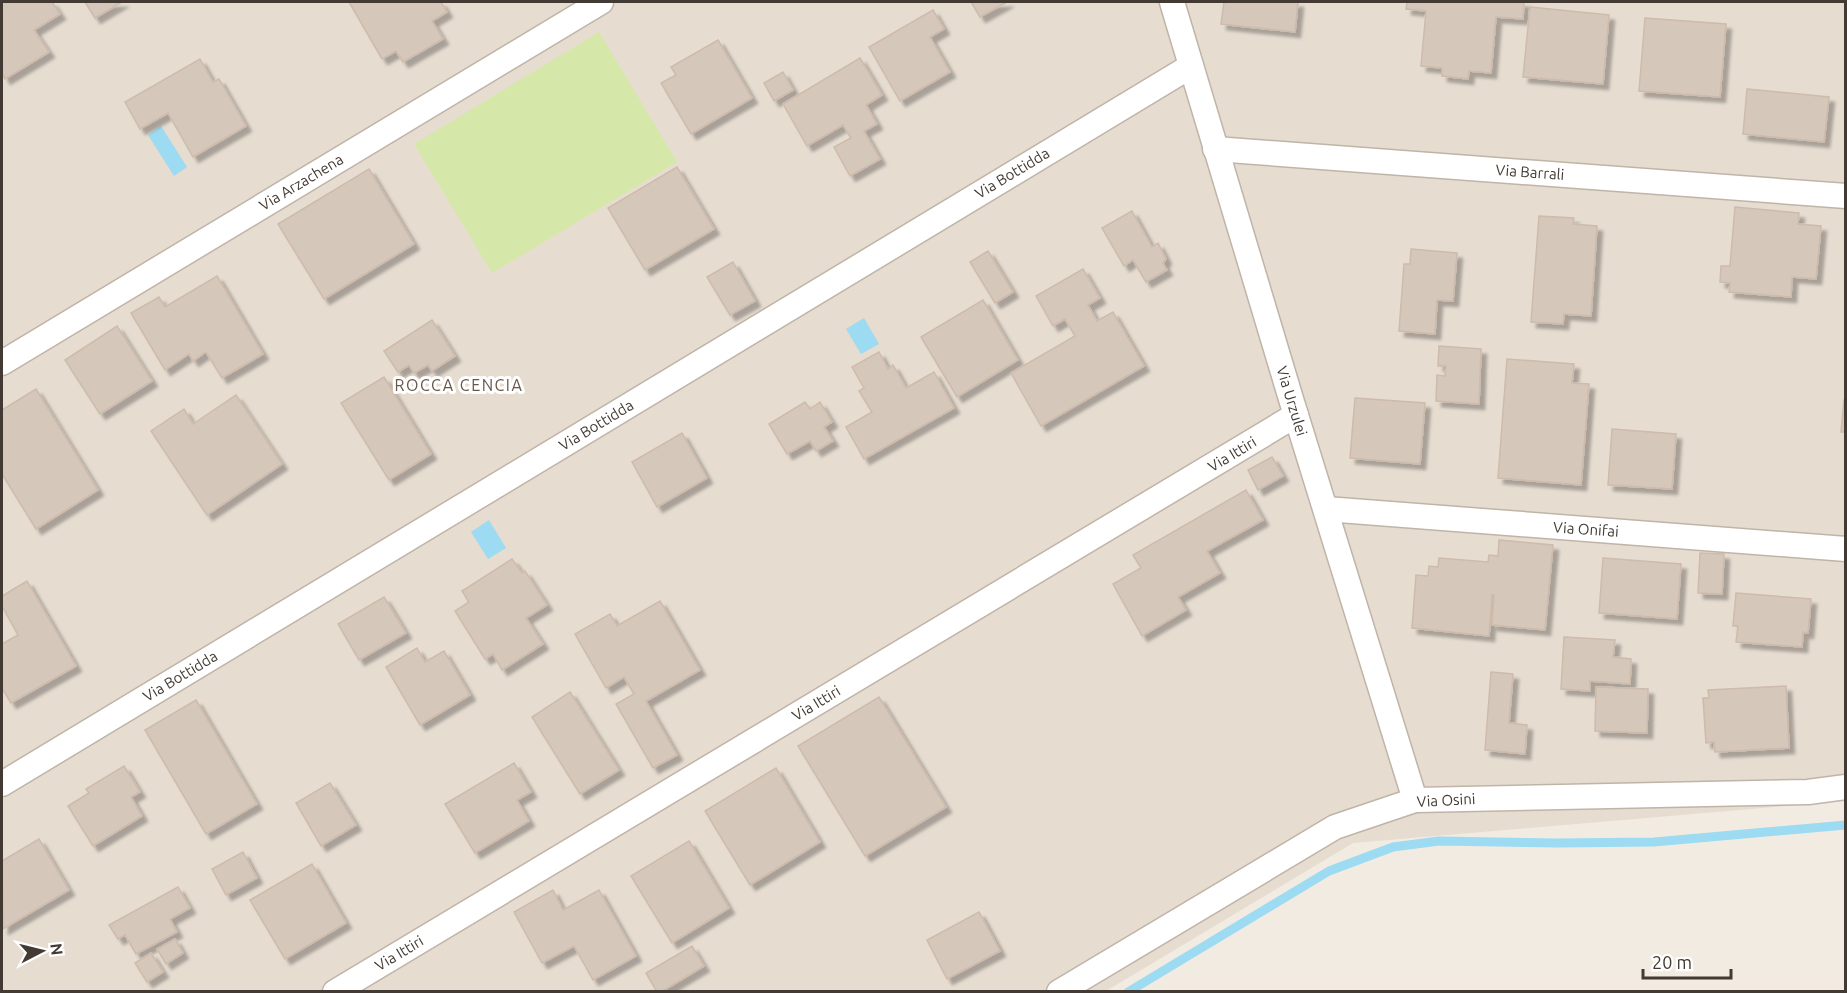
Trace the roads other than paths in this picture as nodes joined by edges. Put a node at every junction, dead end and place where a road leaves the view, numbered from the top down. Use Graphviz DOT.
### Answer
graph roads {
  1 [pos="601,2"];
  2 [pos="1172,2"];
  3 [pos="1191,66"];
  4 [pos="1215,148"];
  5 [pos="1845,196"];
  6 [pos="2,363"];
  7 [pos="1296,416"];
  8 [pos="1326,509"];
  9 [pos="1845,549"];
  10 [pos="2,784"];
  11 [pos="1845,787"];
  12 [pos="1415,800"];
  13 [pos="335,992"];
  14 [pos="1059,992"];
  1 -- 6 [label="street, Via Arzachena"];
  2 -- 3 [label="street, Via Urzulei"];
  3 -- 4 [label="street, Via Urzulei"];
  3 -- 10 [label="street, Via Bottidda"];
  4 -- 5 [label="street, Via Barrali"];
  4 -- 7 [label="street, Via Urzulei"];
  7 -- 8 [label="street, Via Urzulei"];
  7 -- 13 [label="street, Via Ittiri"];
  8 -- 9 [label="street, Via Onifai"];
  8 -- 12 [label="street, Via Urzulei"];
  11 -- 12 [label="street, Via Osini"];
  12 -- 14 [label="street, Via Osini"];
}
